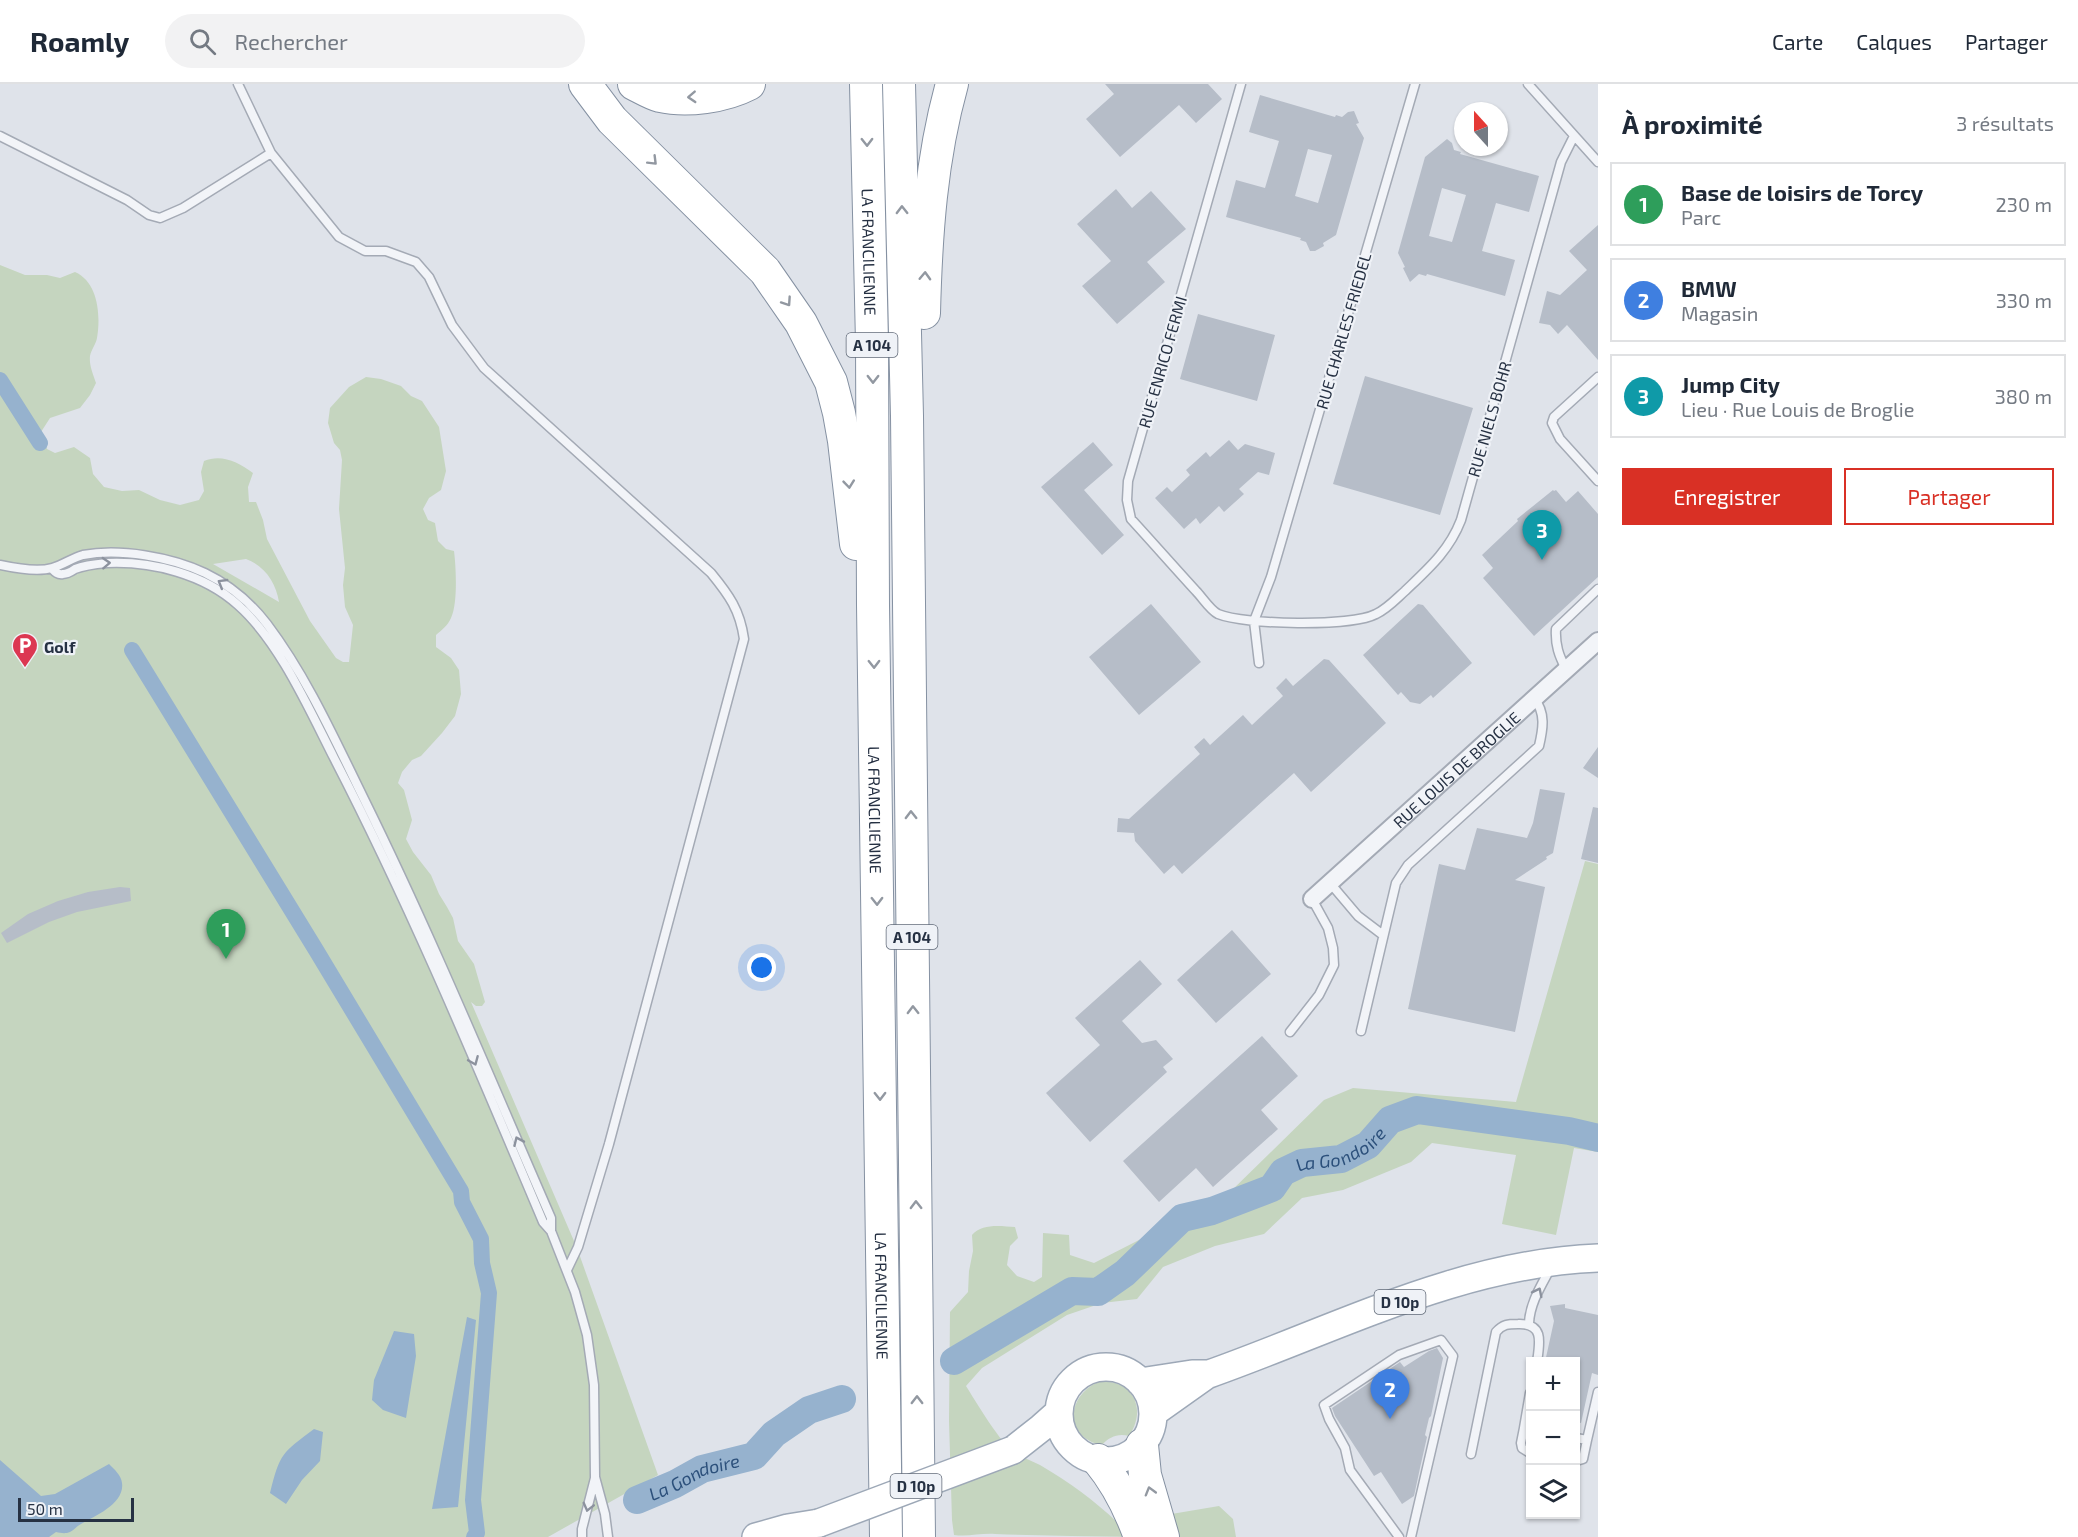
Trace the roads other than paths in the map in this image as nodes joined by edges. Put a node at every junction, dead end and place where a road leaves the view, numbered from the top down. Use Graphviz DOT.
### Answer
graph roads {
  1 [pos="238,84"];
  2 [pos="585,84"];
  3 [pos="634,84"];
  4 [pos="749,84"];
  5 [pos="866,84"];
  6 [pos="899,84"];
  7 [pos="952,84"];
  8 [pos="1241,84"];
  9 [pos="1416,84"];
  10 [pos="1527,84"];
  11 [pos="0,136"];
  12 [pos="1574,136"];
  13 [pos="271,153"];
  14 [pos="1598,162"];
  15 [pos="1598,377"];
  16 [pos="907,416"];
  17 [pos="1598,481"];
  18 [pos="0,565"];
  19 [pos="1598,589"];
  20 [pos="873,605"];
  21 [pos="1216,613"];
  22 [pos="1254,621"];
  23 [pos="1598,641"];
  24 [pos="1258,663"];
  25 [pos="1566,669"];
  26 [pos="1534,699"];
  27 [pos="1330,883"];
  28 [pos="1312,899"];
  29 [pos="1383,935"];
  30 [pos="1361,1031"];
  31 [pos="1290,1032"];
  32 [pos="1598,1258"];
  33 [pos="1554,1262"];
  34 [pos="567,1270"];
  35 [pos="1529,1323"];
  36 [pos="1538,1357"];
  37 [pos="1209,1374"];
  38 [pos="1140,1382"];
  39 [pos="1598,1392"];
  40 [pos="1059,1412"];
  41 [pos="1153,1413"];
  42 [pos="885,1418"];
  43 [pos="1526,1430"];
  44 [pos="1580,1439"];
  45 [pos="1587,1440"];
  46 [pos="1142,1444"];
  47 [pos="1013,1450"];
  48 [pos="1526,1450"];
  49 [pos="1085,1453"];
  50 [pos="1471,1454"];
  51 [pos="918,1458"];
  52 [pos="1580,1460"];
  53 [pos="595,1477"];
  54 [pos="819,1523"];
  55 [pos="582,1537"];
  56 [pos="608,1537"];
  57 [pos="756,1537"];
  58 [pos="789,1537"];
  59 [pos="869,1537"];
  60 [pos="886,1537"];
  61 [pos="919,1537"];
  62 [pos="936,1537"];
  63 [pos="1140,1537"];
  64 [pos="1163,1537"];
  65 [pos="1399,1537"];
  66 [pos="1411,1537"];
  1 -- 13 [label="lane"];
  2 -- 20 [label="highway, one-way"];
  4 -- 3 [label="highway, one-way"];
  5 -- 20 [label="highway, LA FRANCILIENNE / A 104, one-way"];
  16 -- 6 [label="highway, LA FRANCILIENNE / A 104, one-way"];
  16 -- 7 [label="highway, one-way"];
  8 -- 21 [label="lane, RUE ENRICO FERMI"];
  9 -- 22 [label="lane, RUE CHARLES FRIEDEL"];
  10 -- 12 [label="lane"];
  11 -- 13 [label="lane"];
  12 -- 14 [label="lane"];
  12 -- 22 [label="lane, RUE NIELS BOHR"];
  13 -- 34 [label="lane"];
  15 -- 17 [label="lane"];
  51 -- 16 [label="highway, LA FRANCILIENNE / A 104, one-way"];
  18 -- 34 [label="lane"];
  19 -- 25 [label="lane"];
  20 -- 42 [label="highway, LA FRANCILIENNE / A 104, one-way"];
  21 -- 22 [label="lane, RUE NIELS BOHR"];
  22 -- 24 [label="lane"];
  23 -- 25 [label="street, RUE LOUIS DE BROGLIE"];
  25 -- 26 [label="street, RUE LOUIS DE BROGLIE"];
  26 -- 27 [label="street, RUE LOUIS DE BROGLIE"];
  26 -- 29 [label="lane"];
  27 -- 28 [label="street, RUE LOUIS DE BROGLIE"];
  27 -- 29 [label="lane"];
  28 -- 31 [label="lane"];
  29 -- 30 [label="lane"];
  32 -- 33 [label="main road, D 10p"];
  35 -- 33 [label="lane, one-way"];
  33 -- 37 [label="main road, D 10p"];
  34 -- 53 [label="lane"];
  35 -- 36 [label="lane"];
  35 -- 50 [label="lane"];
  37 -- 38 [label="main road, D 10p"];
  37 -- 41 [label="main road, D 10p"];
  38 -- 40 [label="main road"];
  38 -- 41 [label="main road"];
  39 -- 45 [label="lane"];
  40 -- 47 [label="main road, D 10p"];
  40 -- 49 [label="main road"];
  41 -- 46 [label="main road"];
  42 -- 59 [label="highway"];
  42 -- 60 [label="highway, LA FRANCILIENNE / A 104"];
  43 -- 48 [label="lane"];
  44 -- 45 [label="lane"];
  45 -- 52 [label="lane"];
  46 -- 49 [label="main road"];
  64 -- 46 [label="highway, one-way"];
  47 -- 49 [label="main road, D 10p"];
  47 -- 54 [label="main road, D 10p, bridge"];
  49 -- 63 [label="highway"];
  51 -- 61 [label="highway, LA FRANCILIENNE / A 104"];
  51 -- 62 [label="highway"];
  53 -- 55 [label="lane, one-way"];
  53 -- 56 [label="lane"];
  54 -- 57 [label="main road, D 10p"];
  54 -- 58 [label="main road, D 10p"];
  65 -- 66 [label="lane"];
}
